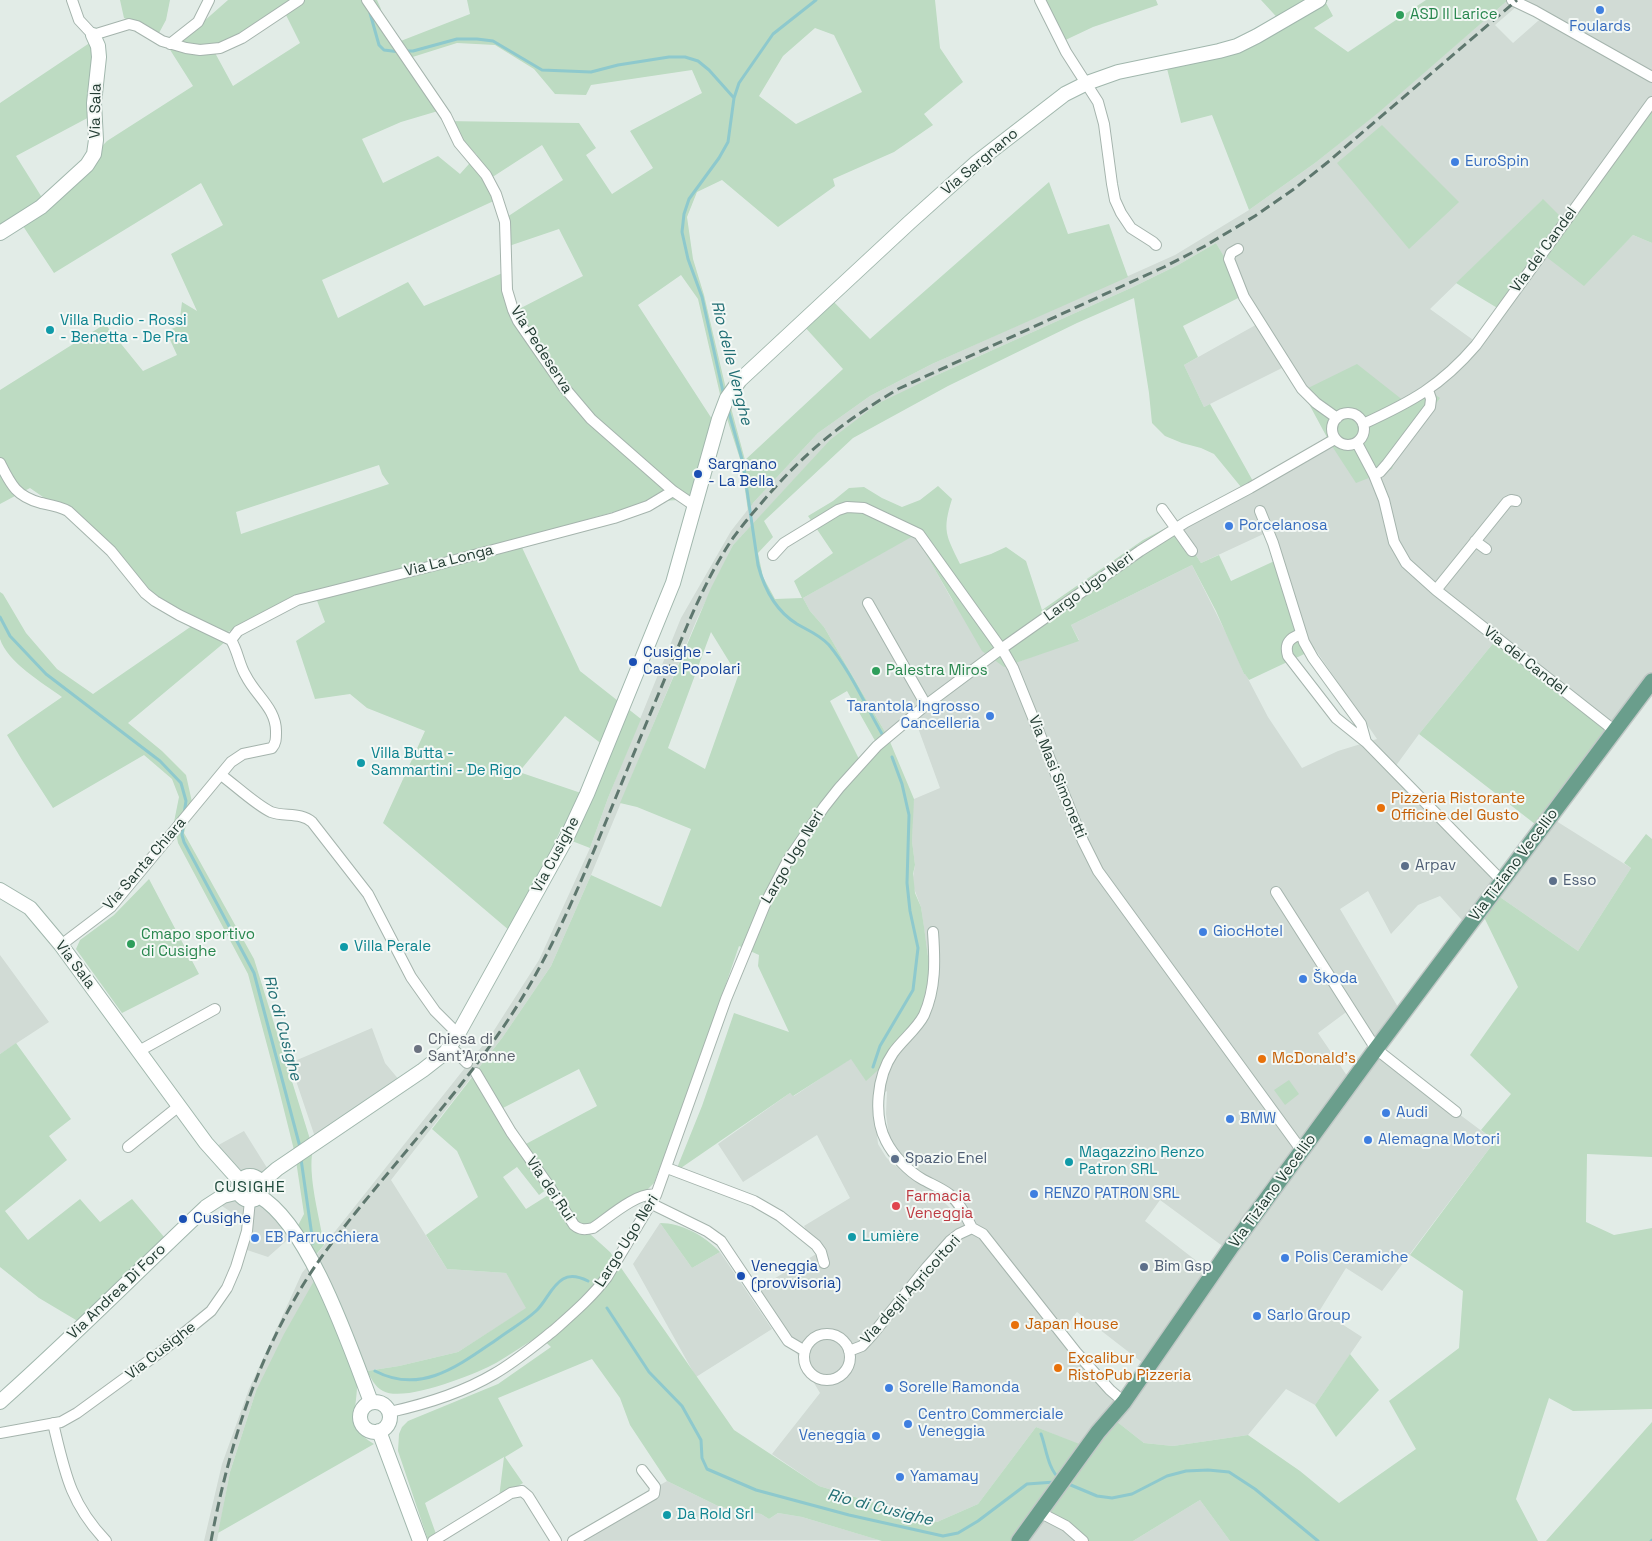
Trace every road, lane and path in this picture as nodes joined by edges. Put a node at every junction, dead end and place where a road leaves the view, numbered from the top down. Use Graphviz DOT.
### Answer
graph roads {
  1 [pos="72,0"];
  2 [pos="209,0"];
  3 [pos="299,0"];
  4 [pos="1040,0"];
  5 [pos="1319,0"];
  6 [pos="1512,0"];
  7 [pos="369,2"];
  8 [pos="93,35"];
  9 [pos="170,44"];
  10 [pos="1652,76"];
  11 [pos="1087,83"];
  12 [pos="1652,102"];
  13 [pos="0,233"];
  14 [pos="1156,245"];
  15 [pos="1238,249"];
  16 [pos="1428,390"];
  17 [pos="1337,418"];
  18 [pos="1364,424"];
  19 [pos="714,432"];
  20 [pos="1335,439"];
  21 [pos="1357,443"];
  22 [pos="0,463"];
  23 [pos="1374,475"];
  24 [pos="673,491"];
  25 [pos="1516,501"];
  26 [pos="696,504"];
  27 [pos="1162,509"];
  28 [pos="1260,511"];
  29 [pos="1176,528"];
  30 [pos="1475,541"];
  31 [pos="1486,550"];
  32 [pos="1192,551"];
  33 [pos="773,555"];
  34 [pos="1436,590"];
  35 [pos="868,603"];
  36 [pos="1301,634"];
  37 [pos="231,640"];
  38 [pos="1001,649"];
  39 [pos="1652,681"];
  40 [pos="926,705"];
  41 [pos="1614,731"];
  42 [pos="1366,742"];
  43 [pos="221,775"];
  44 [pos="1502,881"];
  45 [pos="0,890"];
  46 [pos="1276,892"];
  47 [pos="932,932"];
  48 [pos="61,945"];
  49 [pos="215,1009"];
  50 [pos="454,1040"];
  51 [pos="1376,1049"];
  52 [pos="139,1051"];
  53 [pos="467,1063"];
  54 [pos="476,1073"];
  55 [pos="179,1106"];
  56 [pos="1456,1112"];
  57 [pos="128,1147"];
  58 [pos="1302,1151"];
  59 [pos="667,1168"];
  60 [pos="250,1190"];
  61 [pos="654,1199"];
  62 [pos="972,1228"];
  63 [pos="824,1263"];
  64 [pos="805,1351"];
  65 [pos="849,1351"];
  66 [pos="0,1402"];
  67 [pos="372,1402"];
  68 [pos="1124,1402"];
  69 [pos="390,1412"];
  70 [pos="53,1423"];
  71 [pos="379,1431"];
  72 [pos="0,1432"];
  73 [pos="642,1470"];
  74 [pos="1043,1507"];
  75 [pos="106,1541"];
  76 [pos="420,1541"];
  77 [pos="433,1541"];
  78 [pos="556,1541"];
  79 [pos="573,1541"];
  80 [pos="1019,1541"];
  81 [pos="1083,1541"];
  1 -- 8 [label="street"];
  2 -- 9 [label="street"];
  3 -- 9 [label="street"];
  4 -- 11 [label="street"];
  5 -- 11 [label="street, Via Sargnano"];
  6 -- 10 [label="street"];
  7 -- 24 [label="street, Via Pedeserva"];
  8 -- 9 [label="street"];
  8 -- 13 [label="street, Via Sala"];
  11 -- 14 [label="street"];
  11 -- 19 [label="street, Via Sargnano"];
  12 -- 16 [label="street, Via del Candel"];
  15 -- 17 [label="street"];
  16 -- 18 [label="street, Via del Candel"];
  16 -- 23 [label="street"];
  17 -- 18 [label="street"];
  17 -- 20 [label="street"];
  18 -- 21 [label="street"];
  19 -- 26 [label="street, Via Cusighe"];
  20 -- 21 [label="street"];
  20 -- 29 [label="street, Largo Ugo Neri"];
  21 -- 23 [label="street, Via del Candel"];
  22 -- 37 [label="street"];
  23 -- 34 [label="street, Via del Candel"];
  24 -- 26 [label="street, Via Pedeserva"];
  24 -- 37 [label="street, Via La Longa"];
  25 -- 30 [label="street"];
  26 -- 50 [label="street, Via Cusighe"];
  27 -- 29 [label="street"];
  28 -- 36 [label="street"];
  29 -- 32 [label="street"];
  29 -- 38 [label="street, Largo Ugo Neri"];
  30 -- 31 [label="street"];
  30 -- 34 [label="street"];
  33 -- 38 [label="street, Via Masi Simonetti"];
  34 -- 41 [label="street, Via del Candel"];
  35 -- 40 [label="street"];
  36 -- 42 [label="street"];
  36 -- 42 [label="street"];
  37 -- 43 [label="street, Via Santa Chiara"];
  38 -- 40 [label="street, Largo Ugo Neri"];
  38 -- 58 [label="street, Via Masi Simonetti"];
  39 -- 41 [label="main road, Via Tiziano Vecellio"];
  40 -- 59 [label="street, Largo Ugo Neri"];
  41 -- 44 [label="main road, Via Tiziano Vecellio"];
  42 -- 44 [label="street"];
  43 -- 48 [label="street, Via Santa Chiara"];
  43 -- 50 [label="street"];
  44 -- 51 [label="main road, Via Tiziano Vecellio"];
  45 -- 48 [label="street, Via Sala"];
  46 -- 51 [label="street"];
  47 -- 62 [label="street, Via degli Agricoltori"];
  48 -- 52 [label="street, Via Sala"];
  49 -- 52 [label="street"];
  50 -- 53 [label="street"];
  50 -- 60 [label="street, Via Cusighe"];
  51 -- 56 [label="street"];
  51 -- 58 [label="main road, Via Tiziano Vecellio"];
  52 -- 55 [label="street, Via Sala"];
  54 -- 61 [label="street, Via dei Rui"];
  55 -- 57 [label="street"];
  55 -- 60 [label="street, Via Sala"];
  58 -- 68 [label="main road, Via Tiziano Vecellio"];
  59 -- 61 [label="street, Largo Ugo Neri"];
  59 -- 63 [label="street"];
  60 -- 66 [label="street, Via Andrea Di Foro"];
  60 -- 67 [label="street, Via Sala"];
  60 -- 70 [label="street, Via Cusighe"];
  61 -- 64 [label="street"];
  61 -- 69 [label="street, Largo Ugo Neri"];
  62 -- 65 [label="street, Via degli Agricoltori"];
  62 -- 68 [label="street, Via degli Agricoltori"];
  64 -- 65 [label="street, Via degli Agricoltori"];
  64 -- 65 [label="street, Via degli Agricoltori"];
  67 -- 69 [label="street"];
  67 -- 71 [label="street"];
  68 -- 74 [label="main road, Via Tiziano Vecellio"];
  69 -- 71 [label="street"];
  70 -- 72 [label="street, Via Cusighe"];
  70 -- 75 [label="street"];
  71 -- 76 [label="street"];
  73 -- 79 [label="street"];
  74 -- 80 [label="main road, Via Tiziano Vecellio"];
  74 -- 81 [label="street"];
  77 -- 78 [label="street"];
}
